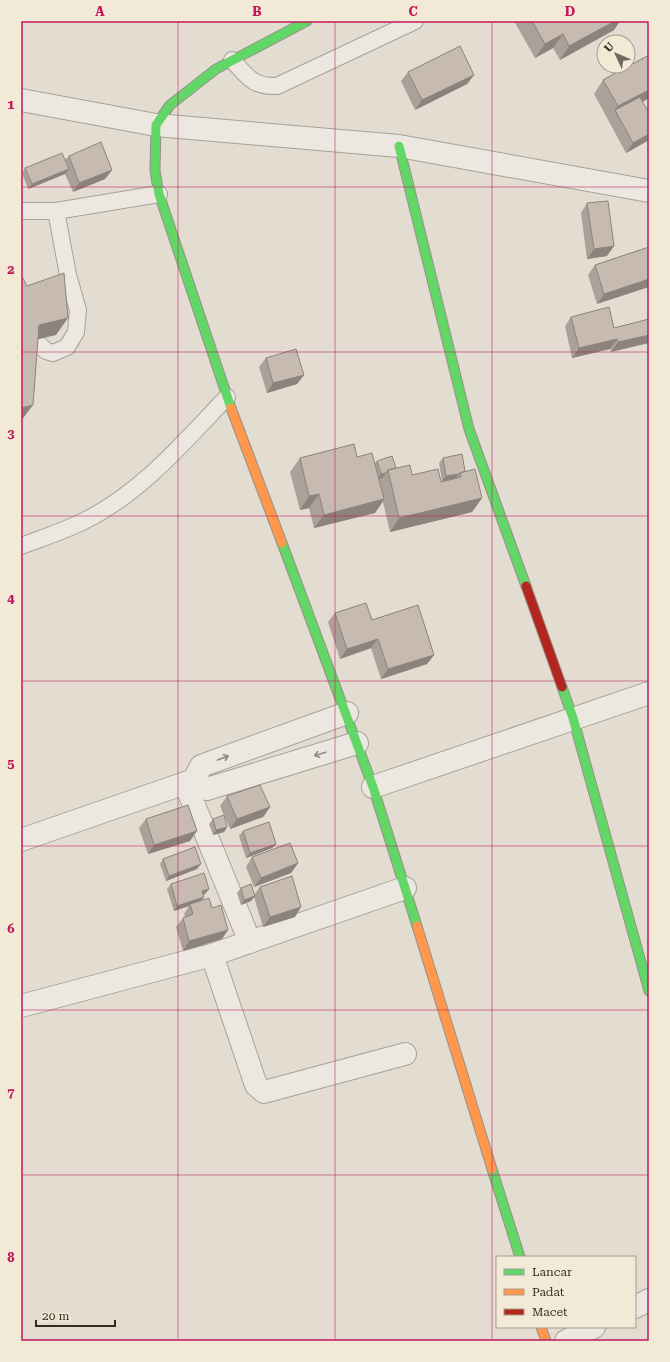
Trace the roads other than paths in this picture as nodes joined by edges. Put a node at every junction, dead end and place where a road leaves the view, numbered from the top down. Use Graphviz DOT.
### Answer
graph roads {
  1 [pos="307,21"];
  2 [pos="415,21"];
  3 [pos="232,60"];
  4 [pos="21,100"];
  5 [pos="156,125"];
  6 [pos="399,146"];
  7 [pos="649,191"];
  8 [pos="159,194"];
  9 [pos="56,211"];
  10 [pos="22,212"];
  11 [pos="35,340"];
  12 [pos="227,397"];
  13 [pos="21,546"];
  14 [pos="649,693"];
  15 [pos="347,713"];
  16 [pos="573,718"];
  17 [pos="357,742"];
  18 [pos="190,782"];
  19 [pos="373,787"];
  20 [pos="21,840"];
  21 [pos="405,888"];
  22 [pos="250,942"];
  23 [pos="212,955"];
  24 [pos="649,991"];
  25 [pos="21,1006"];
  26 [pos="405,1054"];
  27 [pos="520,1256"];
  28 [pos="649,1300"];
  29 [pos="636,1306"];
  30 [pos="541,1328"];
  31 [pos="592,1328"];
  32 [pos="546,1341"];
  33 [pos="566,1341"];
  1 -- 3 [label="street"];
  2 -- 3 [label="lane"];
  3 -- 5 [label="street"];
  4 -- 5 [label="street"];
  5 -- 6 [label="street"];
  5 -- 8 [label="street"];
  6 -- 7 [label="street"];
  6 -- 16 [label="street"];
  8 -- 9 [label="lane"];
  8 -- 12 [label="street"];
  9 -- 10 [label="lane"];
  9 -- 11 [label="lane"];
  12 -- 13 [label="lane"];
  12 -- 15 [label="street"];
  14 -- 16 [label="street"];
  15 -- 17 [label="street"];
  18 -- 15 [label="street, one-way"];
  16 -- 19 [label="street"];
  16 -- 24 [label="street"];
  17 -- 18 [label="street, one-way"];
  17 -- 19 [label="street"];
  18 -- 20 [label="street"];
  18 -- 22 [label="street"];
  19 -- 21 [label="street"];
  21 -- 22 [label="street"];
  21 -- 27 [label="street"];
  22 -- 23 [label="street"];
  23 -- 25 [label="street"];
  23 -- 26 [label="street"];
  28 -- 29 [label="street"];
  30 -- 32 [label="street"];
  31 -- 33 [label="street"];
}
